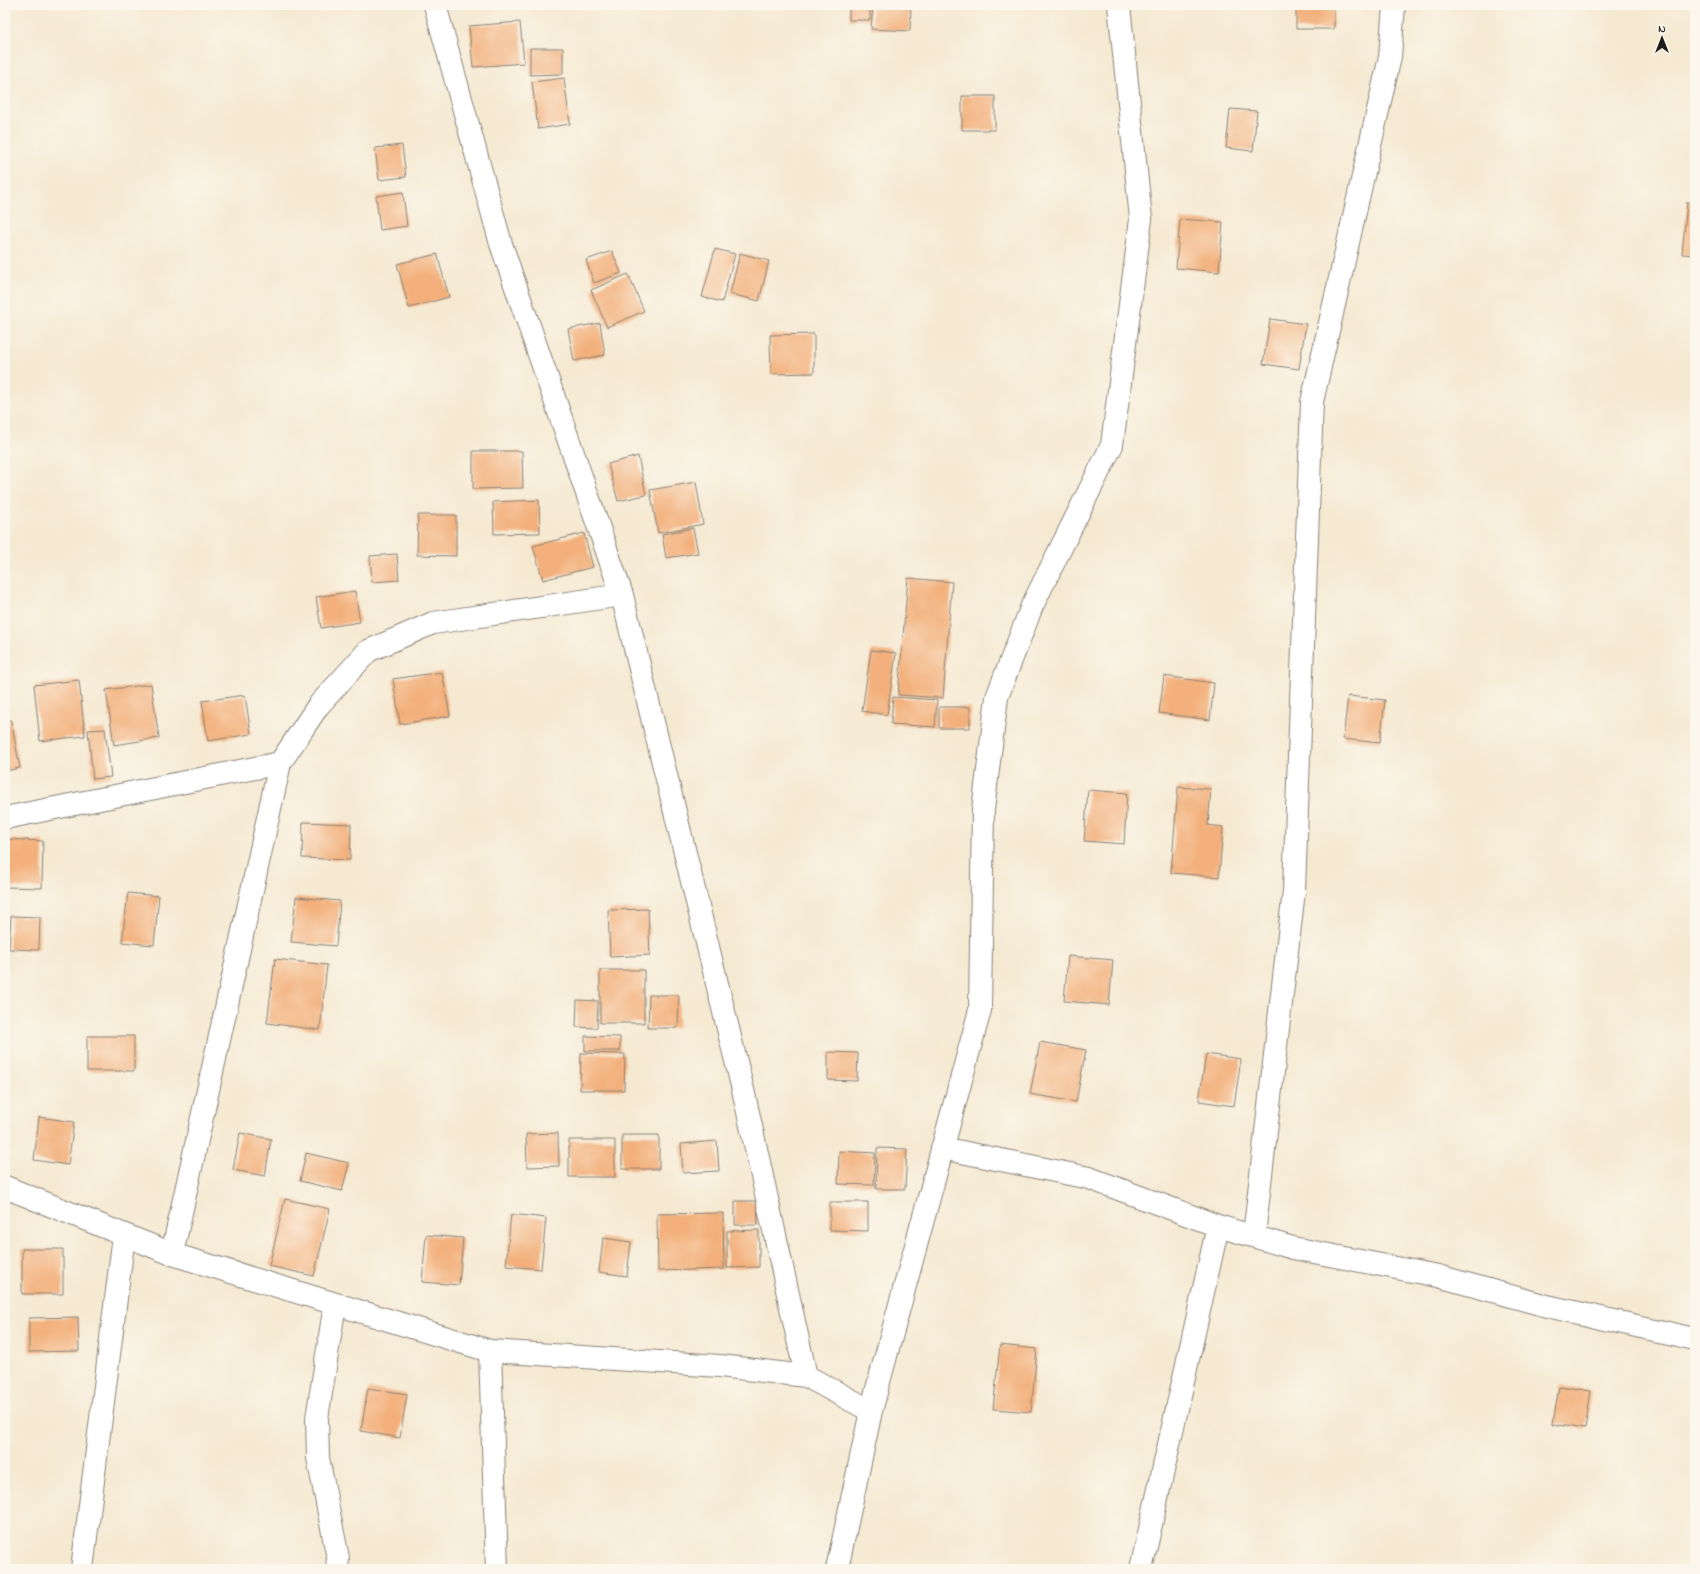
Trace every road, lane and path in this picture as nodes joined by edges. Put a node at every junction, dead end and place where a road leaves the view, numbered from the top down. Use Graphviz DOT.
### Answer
graph roads {
  1 [pos="435,5"];
  2 [pos="1119,5"];
  3 [pos="1394,5"];
  4 [pos="622,595"];
  5 [pos="280,763"];
  6 [pos="5,818"];
  7 [pos="942,1148"];
  8 [pos="5,1187"];
  9 [pos="1218,1226"];
  10 [pos="124,1235"];
  11 [pos="1254,1235"];
  12 [pos="172,1254"];
  13 [pos="335,1304"];
  14 [pos="1695,1339"];
  15 [pos="490,1351"];
  16 [pos="806,1376"];
  17 [pos="870,1411"];
  18 [pos="82,1569"];
  19 [pos="337,1569"];
  20 [pos="497,1569"];
  21 [pos="837,1569"];
  22 [pos="1142,1569"];
  1 -- 4 [label="street"];
  2 -- 7 [label="street"];
  3 -- 11 [label="street"];
  4 -- 5 [label="street"];
  4 -- 16 [label="street"];
  5 -- 6 [label="street"];
  5 -- 12 [label="street"];
  7 -- 9 [label="street"];
  7 -- 17 [label="street"];
  8 -- 10 [label="street"];
  9 -- 11 [label="street"];
  9 -- 22 [label="street"];
  10 -- 12 [label="street"];
  10 -- 18 [label="street"];
  11 -- 14 [label="street"];
  12 -- 13 [label="street"];
  13 -- 15 [label="street"];
  13 -- 19 [label="street"];
  15 -- 16 [label="street"];
  15 -- 20 [label="street"];
  16 -- 17 [label="street"];
  17 -- 21 [label="street"];
}
